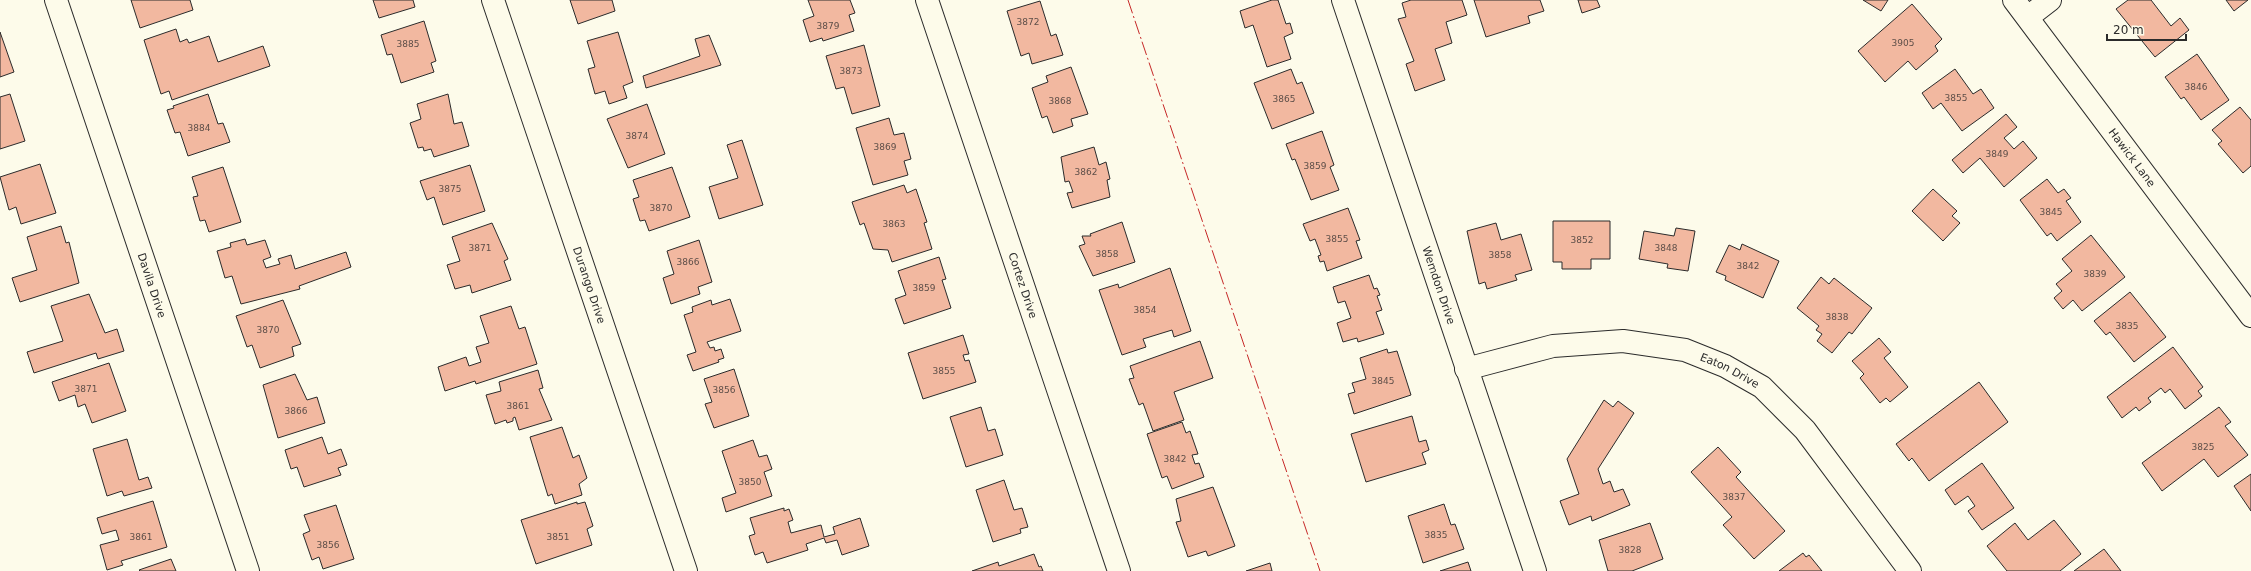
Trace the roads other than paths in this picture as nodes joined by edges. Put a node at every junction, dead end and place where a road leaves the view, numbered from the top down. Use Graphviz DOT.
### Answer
graph roads {
  1 [pos="56,0"];
  2 [pos="493,0"];
  3 [pos="927,0"];
  4 [pos="1343,0"];
  5 [pos="2014,0"];
  6 [pos="2050,0"];
  7 [pos="2028,17"];
  8 [pos="2251,316"];
  9 [pos="1466,369"];
  10 [pos="248,571"];
  11 [pos="686,571"];
  12 [pos="1119,571"];
  13 [pos="1534,571"];
  14 [pos="1910,571"];
  1 -- 10 [label="street, Davila Drive"];
  2 -- 11 [label="street, Durango Drive"];
  3 -- 12 [label="street, Cortez Drive"];
  4 -- 9 [label="street, Wemdon Drive"];
  5 -- 7 [label="street, Hawick Lane"];
  6 -- 7 [label="street"];
  7 -- 8 [label="street, Hawick Lane"];
  9 -- 13 [label="street, Wemdon Drive"];
  9 -- 14 [label="street, Eaton Drive"];
}
